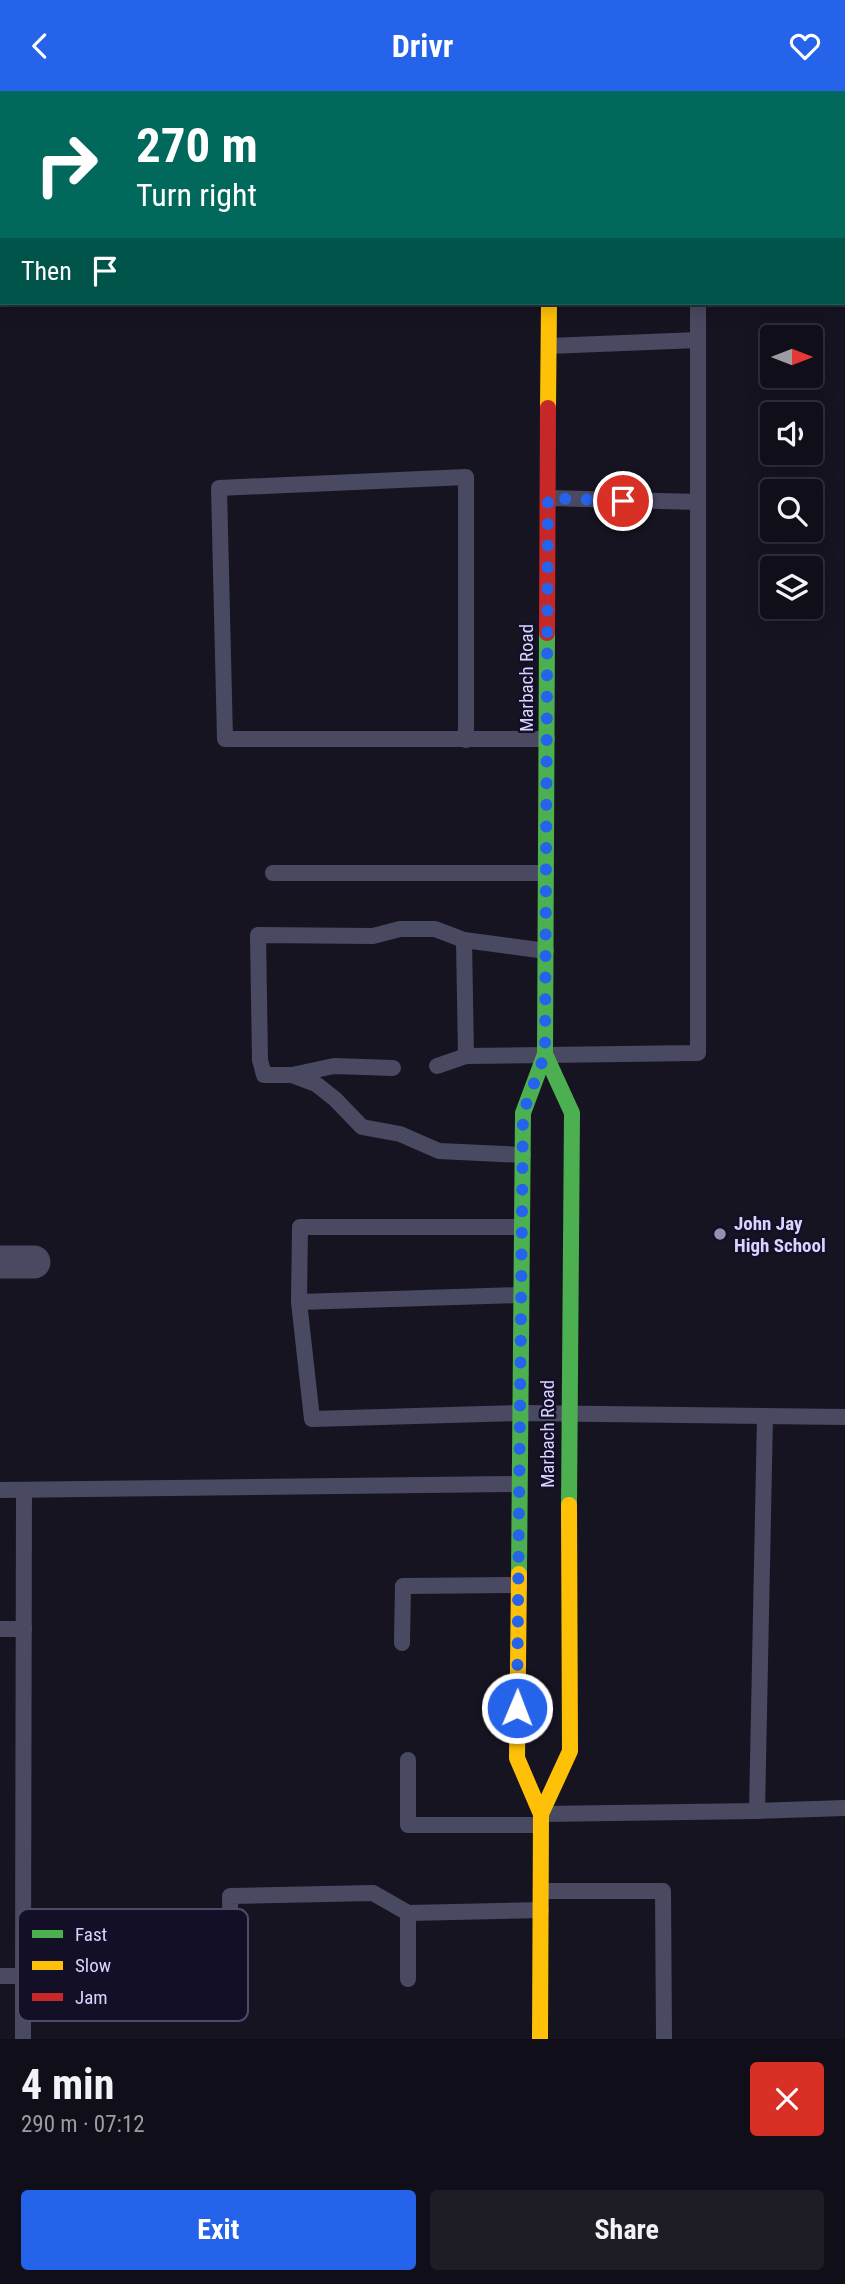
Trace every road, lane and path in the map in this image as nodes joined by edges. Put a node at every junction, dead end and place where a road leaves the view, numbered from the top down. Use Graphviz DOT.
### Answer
graph roads {
  1 [pos="549,305"];
  2 [pos="698,305"];
  3 [pos="698,340"];
  4 [pos="549,346"];
  5 [pos="548,498"];
  6 [pos="698,502"];
  7 [pos="547,739"];
  8 [pos="466,740"];
  9 [pos="273,873"];
  10 [pos="546,873"];
  11 [pos="464,940"];
  12 [pos="546,951"];
  13 [pos="545,1054"];
  14 [pos="466,1056"];
  15 [pos="437,1066"];
  16 [pos="393,1068"];
  17 [pos="292,1075"];
  18 [pos="523,1155"];
  19 [pos="522,1227"];
  20 [pos="0,1262"];
  21 [pos="34,1262"];
  22 [pos="521,1295"];
  23 [pos="299,1302"];
  24 [pos="520,1413"];
  25 [pos="568,1415"];
  26 [pos="765,1416"];
  27 [pos="845,1417"];
  28 [pos="519,1484"];
  29 [pos="0,1490"];
  30 [pos="24,1490"];
  31 [pos="519,1585"];
  32 [pos="0,1629"];
  33 [pos="24,1629"];
  34 [pos="402,1643"];
  35 [pos="408,1760"];
  36 [pos="845,1808"];
  37 [pos="757,1811"];
  38 [pos="541,1819"];
  39 [pos="541,1891"];
  40 [pos="23,1909"];
  41 [pos="230,1909"];
  42 [pos="541,1910"];
  43 [pos="408,1913"];
  44 [pos="0,1976"];
  45 [pos="18,1976"];
  46 [pos="408,1979"];
  47 [pos="23,2021"];
  48 [pos="23,2039"];
  49 [pos="540,2039"];
  50 [pos="664,2039"];
  1 -- 4 [label="main road, Marbach Road"];
  2 -- 3 [label="lane"];
  3 -- 4 [label="lane"];
  3 -- 6 [label="lane"];
  4 -- 5 [label="main road, Marbach Road"];
  5 -- 6 [label="lane"];
  5 -- 7 [label="main road, Marbach Road"];
  6 -- 13 [label="lane"];
  7 -- 8 [label="lane"];
  7 -- 10 [label="main road, Marbach Road"];
  8 -- 8 [label="lane"];
  9 -- 10 [label="lane"];
  10 -- 12 [label="main road, Marbach Road"];
  11 -- 12 [label="lane"];
  11 -- 14 [label="lane"];
  11 -- 17 [label="lane"];
  12 -- 13 [label="main road, Marbach Road"];
  13 -- 14 [label="lane"];
  13 -- 18 [label="main road, Marbach Road"];
  13 -- 25 [label="main road, Marbach Road"];
  14 -- 15 [label="lane"];
  16 -- 17 [label="lane"];
  17 -- 18 [label="lane"];
  18 -- 19 [label="main road, Marbach Road"];
  19 -- 22 [label="main road, Marbach Road"];
  19 -- 23 [label="lane"];
  20 -- 21 [label="street"];
  22 -- 23 [label="lane"];
  22 -- 24 [label="main road, Marbach Road"];
  23 -- 24 [label="lane"];
  24 -- 25 [label="lane"];
  24 -- 28 [label="main road, Marbach Road"];
  25 -- 26 [label="lane"];
  25 -- 38 [label="main road, Marbach Road"];
  26 -- 27 [label="lane"];
  26 -- 37 [label="lane"];
  28 -- 30 [label="lane"];
  28 -- 31 [label="main road, Marbach Road"];
  29 -- 30 [label="lane"];
  30 -- 33 [label="lane"];
  31 -- 34 [label="lane"];
  31 -- 38 [label="main road, Marbach Road"];
  32 -- 33 [label="lane"];
  33 -- 40 [label="lane"];
  35 -- 38 [label="lane"];
  36 -- 37 [label="lane"];
  37 -- 38 [label="lane"];
  38 -- 39 [label="main road, Marbach Road"];
  39 -- 42 [label="main road, Marbach Road"];
  39 -- 50 [label="lane"];
  41 -- 43 [label="lane"];
  42 -- 43 [label="lane"];
  42 -- 49 [label="main road, Marbach Road"];
  43 -- 46 [label="lane"];
  44 -- 45 [label="lane"];
  47 -- 48 [label="lane"];
}
